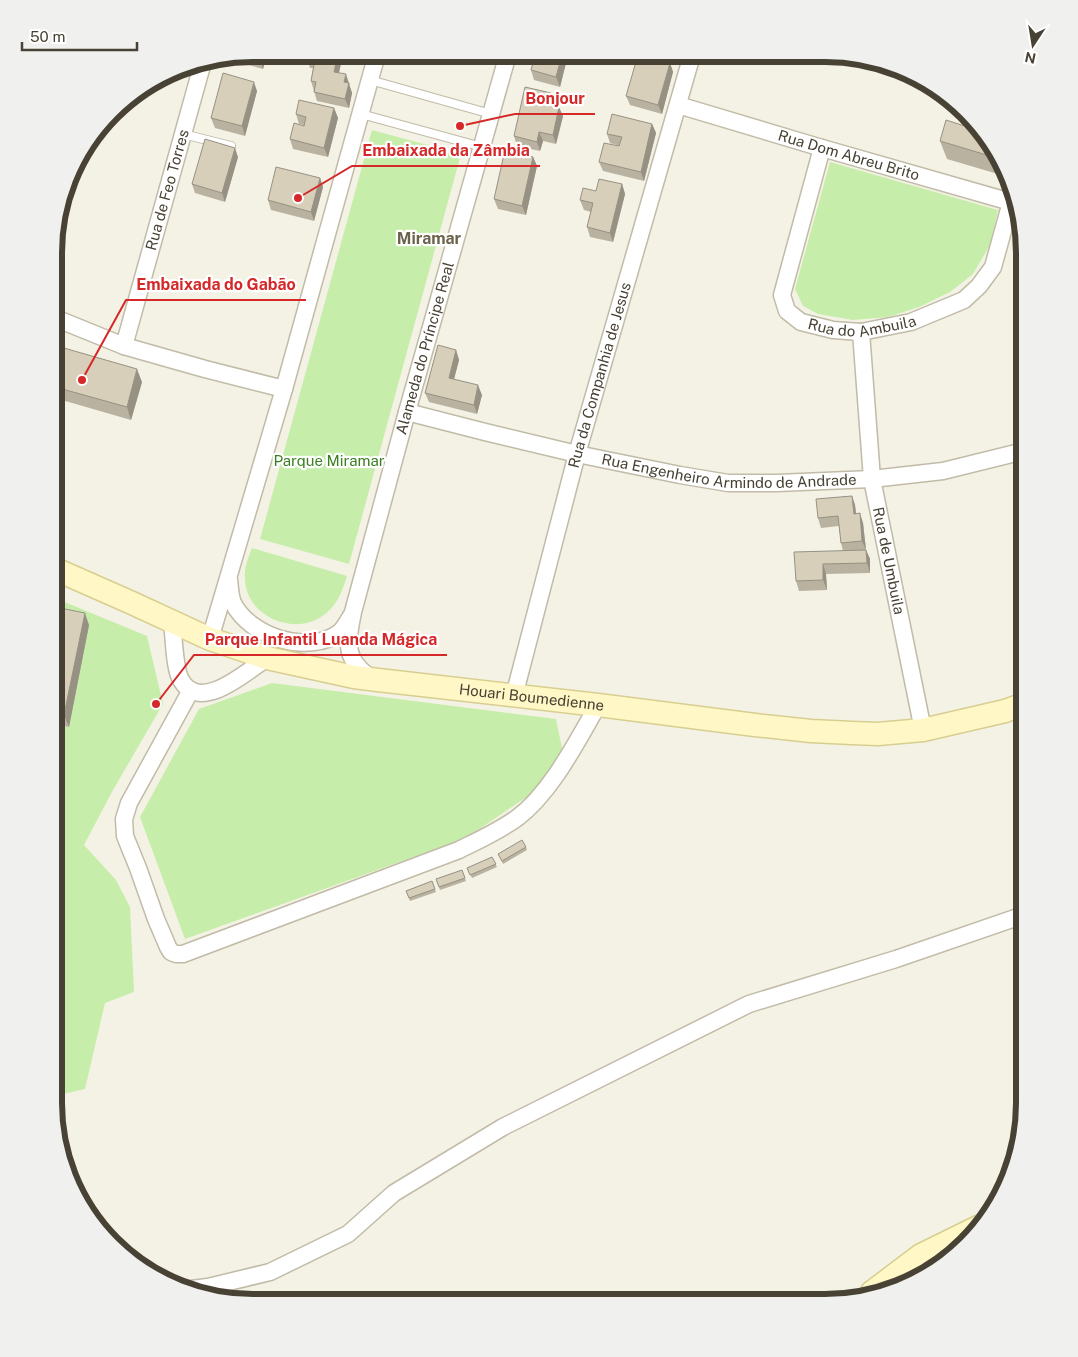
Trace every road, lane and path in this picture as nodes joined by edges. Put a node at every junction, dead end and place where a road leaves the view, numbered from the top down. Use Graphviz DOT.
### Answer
graph roads {
  1 [pos="375,62"];
  2 [pos="506,62"];
  3 [pos="690,62"];
  4 [pos="201,70"];
  5 [pos="370,80"];
  6 [pos="678,105"];
  7 [pos="361,114"];
  8 [pos="491,114"];
  9 [pos="183,134"];
  10 [pos="232,146"];
  11 [pos="482,147"];
  12 [pos="822,148"];
  13 [pos="1008,201"];
  14 [pos="1011,212"];
  15 [pos="62,321"];
  16 [pos="861,332"];
  17 [pos="124,346"];
  18 [pos="284,389"];
  19 [pos="407,412"];
  20 [pos="1016,453"];
  21 [pos="577,454"];
  22 [pos="872,479"];
  23 [pos="62,572"];
  24 [pos="228,578"];
  25 [pos="353,612"];
  26 [pos="172,622"];
  27 [pos="210,639"];
  28 [pos="267,658"];
  29 [pos="378,680"];
  30 [pos="192,690"];
  31 [pos="514,696"];
  32 [pos="598,705"];
  33 [pos="1016,707"];
  34 [pos="923,730"];
  35 [pos="1016,918"];
  36 [pos="965,1233"];
  37 [pos="880,1286"];
  38 [pos="203,1288"];
  1 -- 5 [label="street, Alameda do Príncipe Real"];
  2 -- 8 [label="street, Alameda do Príncipe Real"];
  3 -- 6 [label="street, Rua da Companhia de Jesus"];
  4 -- 9 [label="street, Rua de Feo Torres"];
  5 -- 7 [label="street, Alameda do Príncipe Real"];
  5 -- 8 [label="lane"];
  6 -- 12 [label="street, Rua Dom Abreu Brito"];
  6 -- 21 [label="street, Rua da Companhia de Jesus"];
  7 -- 11 [label="lane"];
  7 -- 18 [label="street, Alameda do Príncipe Real"];
  8 -- 11 [label="street, Alameda do Príncipe Real"];
  9 -- 10 [label="lane"];
  9 -- 17 [label="street, Rua de Feo Torres"];
  11 -- 19 [label="street, Alameda do Príncipe Real"];
  12 -- 13 [label="street, Rua Dom Abreu Brito"];
  12 -- 16 [label="street, Rua do Ambuila"];
  14 -- 16 [label="street, Rua do Ambuila"];
  15 -- 17 [label="street"];
  16 -- 22 [label="street, Rua de Umbuila"];
  17 -- 18 [label="street"];
  18 -- 24 [label="street, Alameda do Príncipe Real"];
  19 -- 21 [label="street, Rua Engenheiro Armindo de Andrade"];
  19 -- 25 [label="street, Alameda do Príncipe Real"];
  20 -- 22 [label="street, Rua Engenheiro Armindo de Andrade"];
  21 -- 22 [label="street, Rua Engenheiro Armindo de Andrade"];
  21 -- 31 [label="street, Rua da Companhia de Jesus"];
  22 -- 34 [label="street, Rua de Umbuila"];
  23 -- 26 [label="street, Houari Boumedienne"];
  24 -- 25 [label="street, Alameda do Príncipe Real"];
  24 -- 27 [label="street, Alameda do Príncipe Real"];
  25 -- 29 [label="street, Alameda do Príncipe Real"];
  26 -- 27 [label="street, Houari Boumedienne"];
  26 -- 30 [label="street"];
  27 -- 28 [label="street, Houari Boumedienne"];
  28 -- 29 [label="street, Houari Boumedienne"];
  28 -- 30 [label="street"];
  29 -- 31 [label="street, Houari Boumedienne"];
  30 -- 32 [label="street"];
  31 -- 32 [label="street, Houari Boumedienne"];
  32 -- 34 [label="street, Houari Boumedienne"];
  33 -- 34 [label="street, Houari Boumedienne"];
  35 -- 38 [label="street"];
  36 -- 37 [label="street"];
}
